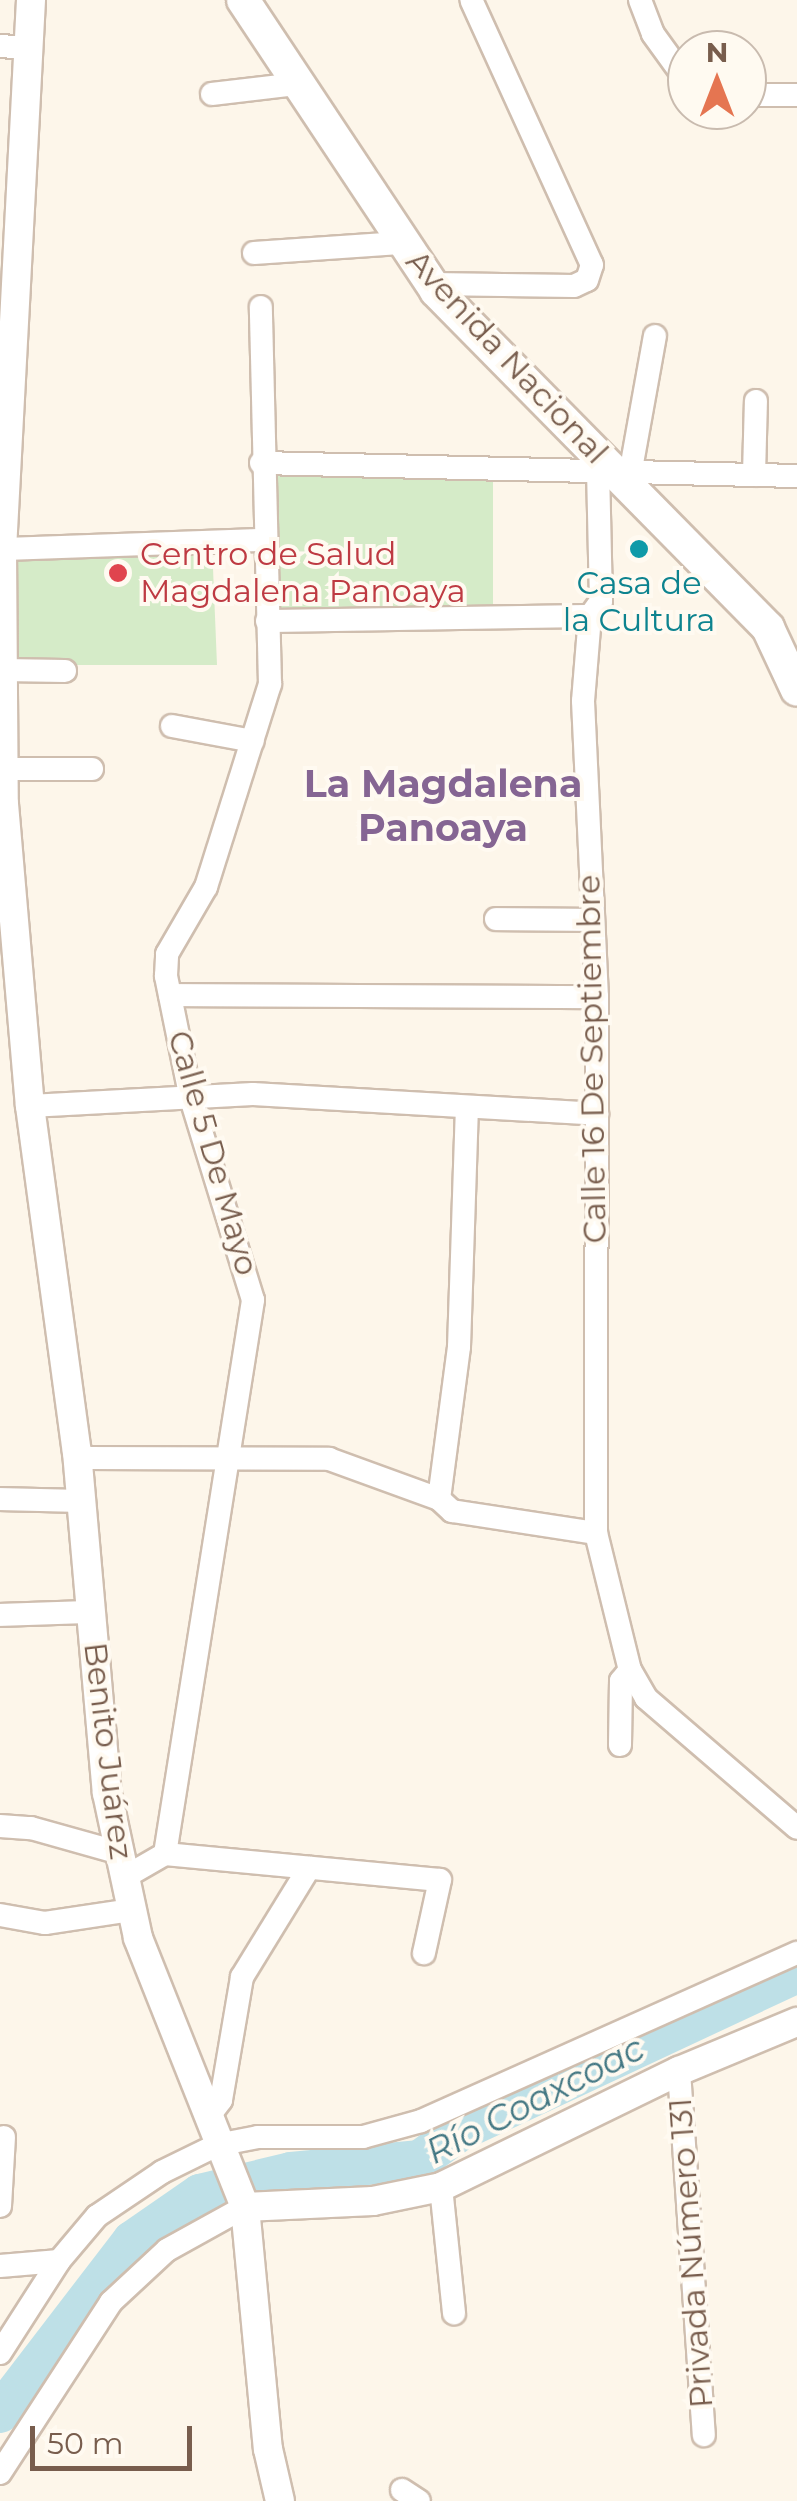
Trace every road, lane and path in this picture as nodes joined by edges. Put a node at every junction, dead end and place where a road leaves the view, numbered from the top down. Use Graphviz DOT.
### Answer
graph roads {
  1 [pos="31,0"];
  2 [pos="243,0"];
  3 [pos="471,0"];
  4 [pos="643,3"];
  5 [pos="667,45"];
  6 [pos="0,46"];
  7 [pos="30,48"];
  8 [pos="297,84"];
  9 [pos="212,94"];
  10 [pos="767,95"];
  11 [pos="797,95"];
  12 [pos="13,164"];
  13 [pos="400,244"];
  14 [pos="254,253"];
  15 [pos="432,284"];
  16 [pos="260,307"];
  17 [pos="655,336"];
  18 [pos="756,401"];
  19 [pos="261,462"];
  20 [pos="614,469"];
  21 [pos="754,474"];
  22 [pos="797,476"];
  23 [pos="262,540"];
  24 [pos="2,549"];
  25 [pos="590,616"];
  26 [pos="267,621"];
  27 [pos="3,670"];
  28 [pos="65,671"];
  29 [pos="797,690"];
  30 [pos="172,726"];
  31 [pos="253,741"];
  32 [pos="4,769"];
  33 [pos="92,769"];
  34 [pos="2,804"];
  35 [pos="496,919"];
  36 [pos="590,920"];
  37 [pos="170,996"];
  38 [pos="597,996"];
  39 [pos="191,1099"];
  40 [pos="30,1106"];
  41 [pos="467,1108"];
  42 [pos="597,1114"];
  43 [pos="77,1452"];
  44 [pos="230,1459"];
  45 [pos="0,1499"];
  46 [pos="439,1499"];
  47 [pos="81,1500"];
  48 [pos="596,1533"];
  49 [pos="91,1612"];
  50 [pos="0,1615"];
  51 [pos="630,1670"];
  52 [pos="620,1745"];
  53 [pos="0,1826"];
  54 [pos="797,1828"];
  55 [pos="165,1854"];
  56 [pos="122,1865"];
  57 [pos="309,1868"];
  58 [pos="132,1910"];
  59 [pos="0,1916"];
  60 [pos="424,1953"];
  61 [pos="797,1953"];
  62 [pos="797,2022"];
  63 [pos="678,2071"];
  64 [pos="209,2116"];
  65 [pos="4,2136"];
  66 [pos="222,2155"];
  67 [pos="440,2187"];
  68 [pos="243,2200"];
  69 [pos="0,2206"];
  70 [pos="58,2261"];
  71 [pos="0,2266"];
  72 [pos="454,2313"];
  73 [pos="0,2353"];
  74 [pos="704,2435"];
  75 [pos="0,2473"];
  76 [pos="280,2501"];
  1 -- 7 [label="street, Benito Juárez"];
  2 -- 8 [label="main road, Avenida Nacional"];
  3 -- 15 [label="street"];
  4 -- 5 [label="street"];
  6 -- 7 [label="street"];
  7 -- 12 [label="street, Benito Juárez"];
  8 -- 9 [label="street"];
  8 -- 13 [label="main road, Avenida Nacional"];
  10 -- 11 [label="street"];
  12 -- 24 [label="street, Benito Juárez"];
  13 -- 14 [label="street"];
  13 -- 15 [label="main road, Avenida Nacional"];
  15 -- 20 [label="main road, Avenida Nacional"];
  16 -- 19 [label="street, Calle 5 De Mayo"];
  17 -- 20 [label="street, Calle 16 De Septiembre"];
  18 -- 21 [label="street"];
  19 -- 20 [label="street"];
  19 -- 23 [label="street, Calle 5 De Mayo"];
  20 -- 21 [label="street"];
  20 -- 25 [label="street, Calle 16 De Septiembre"];
  20 -- 29 [label="main road, Avenida Nacional"];
  21 -- 22 [label="street"];
  23 -- 24 [label="street"];
  23 -- 26 [label="street, Calle 5 De Mayo"];
  24 -- 27 [label="street, Benito Juárez"];
  25 -- 26 [label="street"];
  25 -- 36 [label="street, Calle 16 De Septiembre"];
  26 -- 31 [label="street, Calle 5 De Mayo"];
  27 -- 28 [label="street"];
  27 -- 32 [label="street, Benito Juárez"];
  30 -- 31 [label="street"];
  31 -- 37 [label="street, Calle 5 De Mayo"];
  32 -- 33 [label="street"];
  32 -- 34 [label="street, Benito Juárez"];
  34 -- 40 [label="street, Benito Juárez"];
  35 -- 36 [label="street"];
  36 -- 38 [label="street, Calle 16 De Septiembre"];
  37 -- 38 [label="street"];
  37 -- 39 [label="street, Calle 5 De Mayo"];
  38 -- 42 [label="street, Calle 16 De Septiembre"];
  39 -- 40 [label="street"];
  39 -- 41 [label="street"];
  39 -- 44 [label="street, Calle 5 De Mayo"];
  40 -- 43 [label="street, Benito Juárez"];
  41 -- 42 [label="street"];
  41 -- 46 [label="street"];
  42 -- 48 [label="street, Calle 16 De Septiembre"];
  43 -- 44 [label="street"];
  43 -- 47 [label="street, Benito Juárez"];
  44 -- 46 [label="street"];
  44 -- 55 [label="street, Calle 5 De Mayo"];
  45 -- 47 [label="street"];
  46 -- 48 [label="street"];
  47 -- 49 [label="street, Benito Juárez"];
  48 -- 51 [label="street, Calle 16 De Septiembre"];
  49 -- 50 [label="street"];
  49 -- 56 [label="street, Benito Juárez"];
  51 -- 52 [label="street"];
  51 -- 54 [label="street"];
  53 -- 56 [label="street"];
  55 -- 56 [label="street"];
  55 -- 57 [label="street"];
  56 -- 58 [label="street, Benito Juárez"];
  57 -- 60 [label="street"];
  57 -- 64 [label="street"];
  58 -- 59 [label="street"];
  58 -- 64 [label="street, Benito Juárez"];
  61 -- 66 [label="street"];
  62 -- 63 [label="street"];
  63 -- 67 [label="street"];
  63 -- 74 [label="street, Privada Número 131"];
  64 -- 66 [label="street, Benito Juárez"];
  65 -- 69 [label="street"];
  66 -- 68 [label="street, Benito Juárez"];
  66 -- 70 [label="street"];
  67 -- 68 [label="street"];
  67 -- 72 [label="street"];
  68 -- 75 [label="street"];
  68 -- 76 [label="street"];
  70 -- 71 [label="street"];
  70 -- 73 [label="street"];
}
